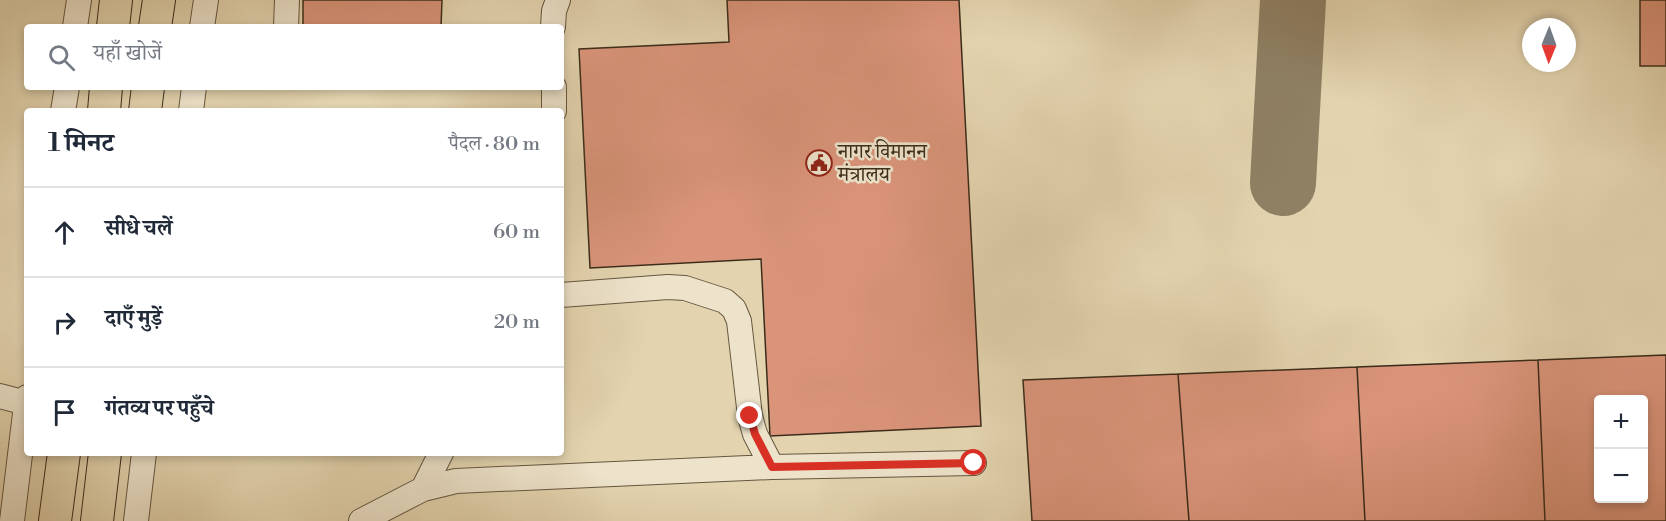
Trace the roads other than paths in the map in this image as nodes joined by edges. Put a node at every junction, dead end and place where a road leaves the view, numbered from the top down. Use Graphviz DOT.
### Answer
graph roads {
  1 [pos="79,0"];
  2 [pos="116,0"];
  3 [pos="159,0"];
  4 [pos="287,0"];
  5 [pos="558,0"];
  6 [pos="75,24"];
  7 [pos="113,24"];
  8 [pos="155,24"];
  9 [pos="286,24"];
  10 [pos="553,24"];
  11 [pos="66,90"];
  12 [pos="106,90"];
  13 [pos="194,90"];
  14 [pos="554,90"];
  15 [pos="64,108"];
  16 [pos="104,108"];
  17 [pos="191,108"];
  18 [pos="554,108"];
  19 [pos="564,295"];
  20 [pos="0,396"];
  21 [pos="24,402"];
  22 [pos="24,420"];
  23 [pos="63,456"];
  24 [pos="105,456"];
  25 [pos="144,456"];
  26 [pos="440,456"];
  27 [pos="974,463"];
  28 [pos="772,467"];
  29 [pos="423,489"];
  30 [pos="12,521"];
  31 [pos="55,521"];
  32 [pos="97,521"];
  33 [pos="136,521"];
  34 [pos="361,521"];
  1 -- 6 [label="street"];
  2 -- 7 [label="main road"];
  3 -- 8 [label="main road"];
  4 -- 9 [label="street"];
  5 -- 10 [label="street"];
  11 -- 15 [label="street"];
  12 -- 16 [label="main road"];
  13 -- 17 [label="street"];
  14 -- 18 [label="street"];
  19 -- 28 [label="street"];
  20 -- 21 [label="street"];
  22 -- 30 [label="street"];
  23 -- 31 [label="main road"];
  24 -- 32 [label="main road"];
  25 -- 33 [label="street"];
  26 -- 29 [label="street"];
  27 -- 28 [label="street"];
  28 -- 29 [label="street"];
  29 -- 34 [label="street"];
}
